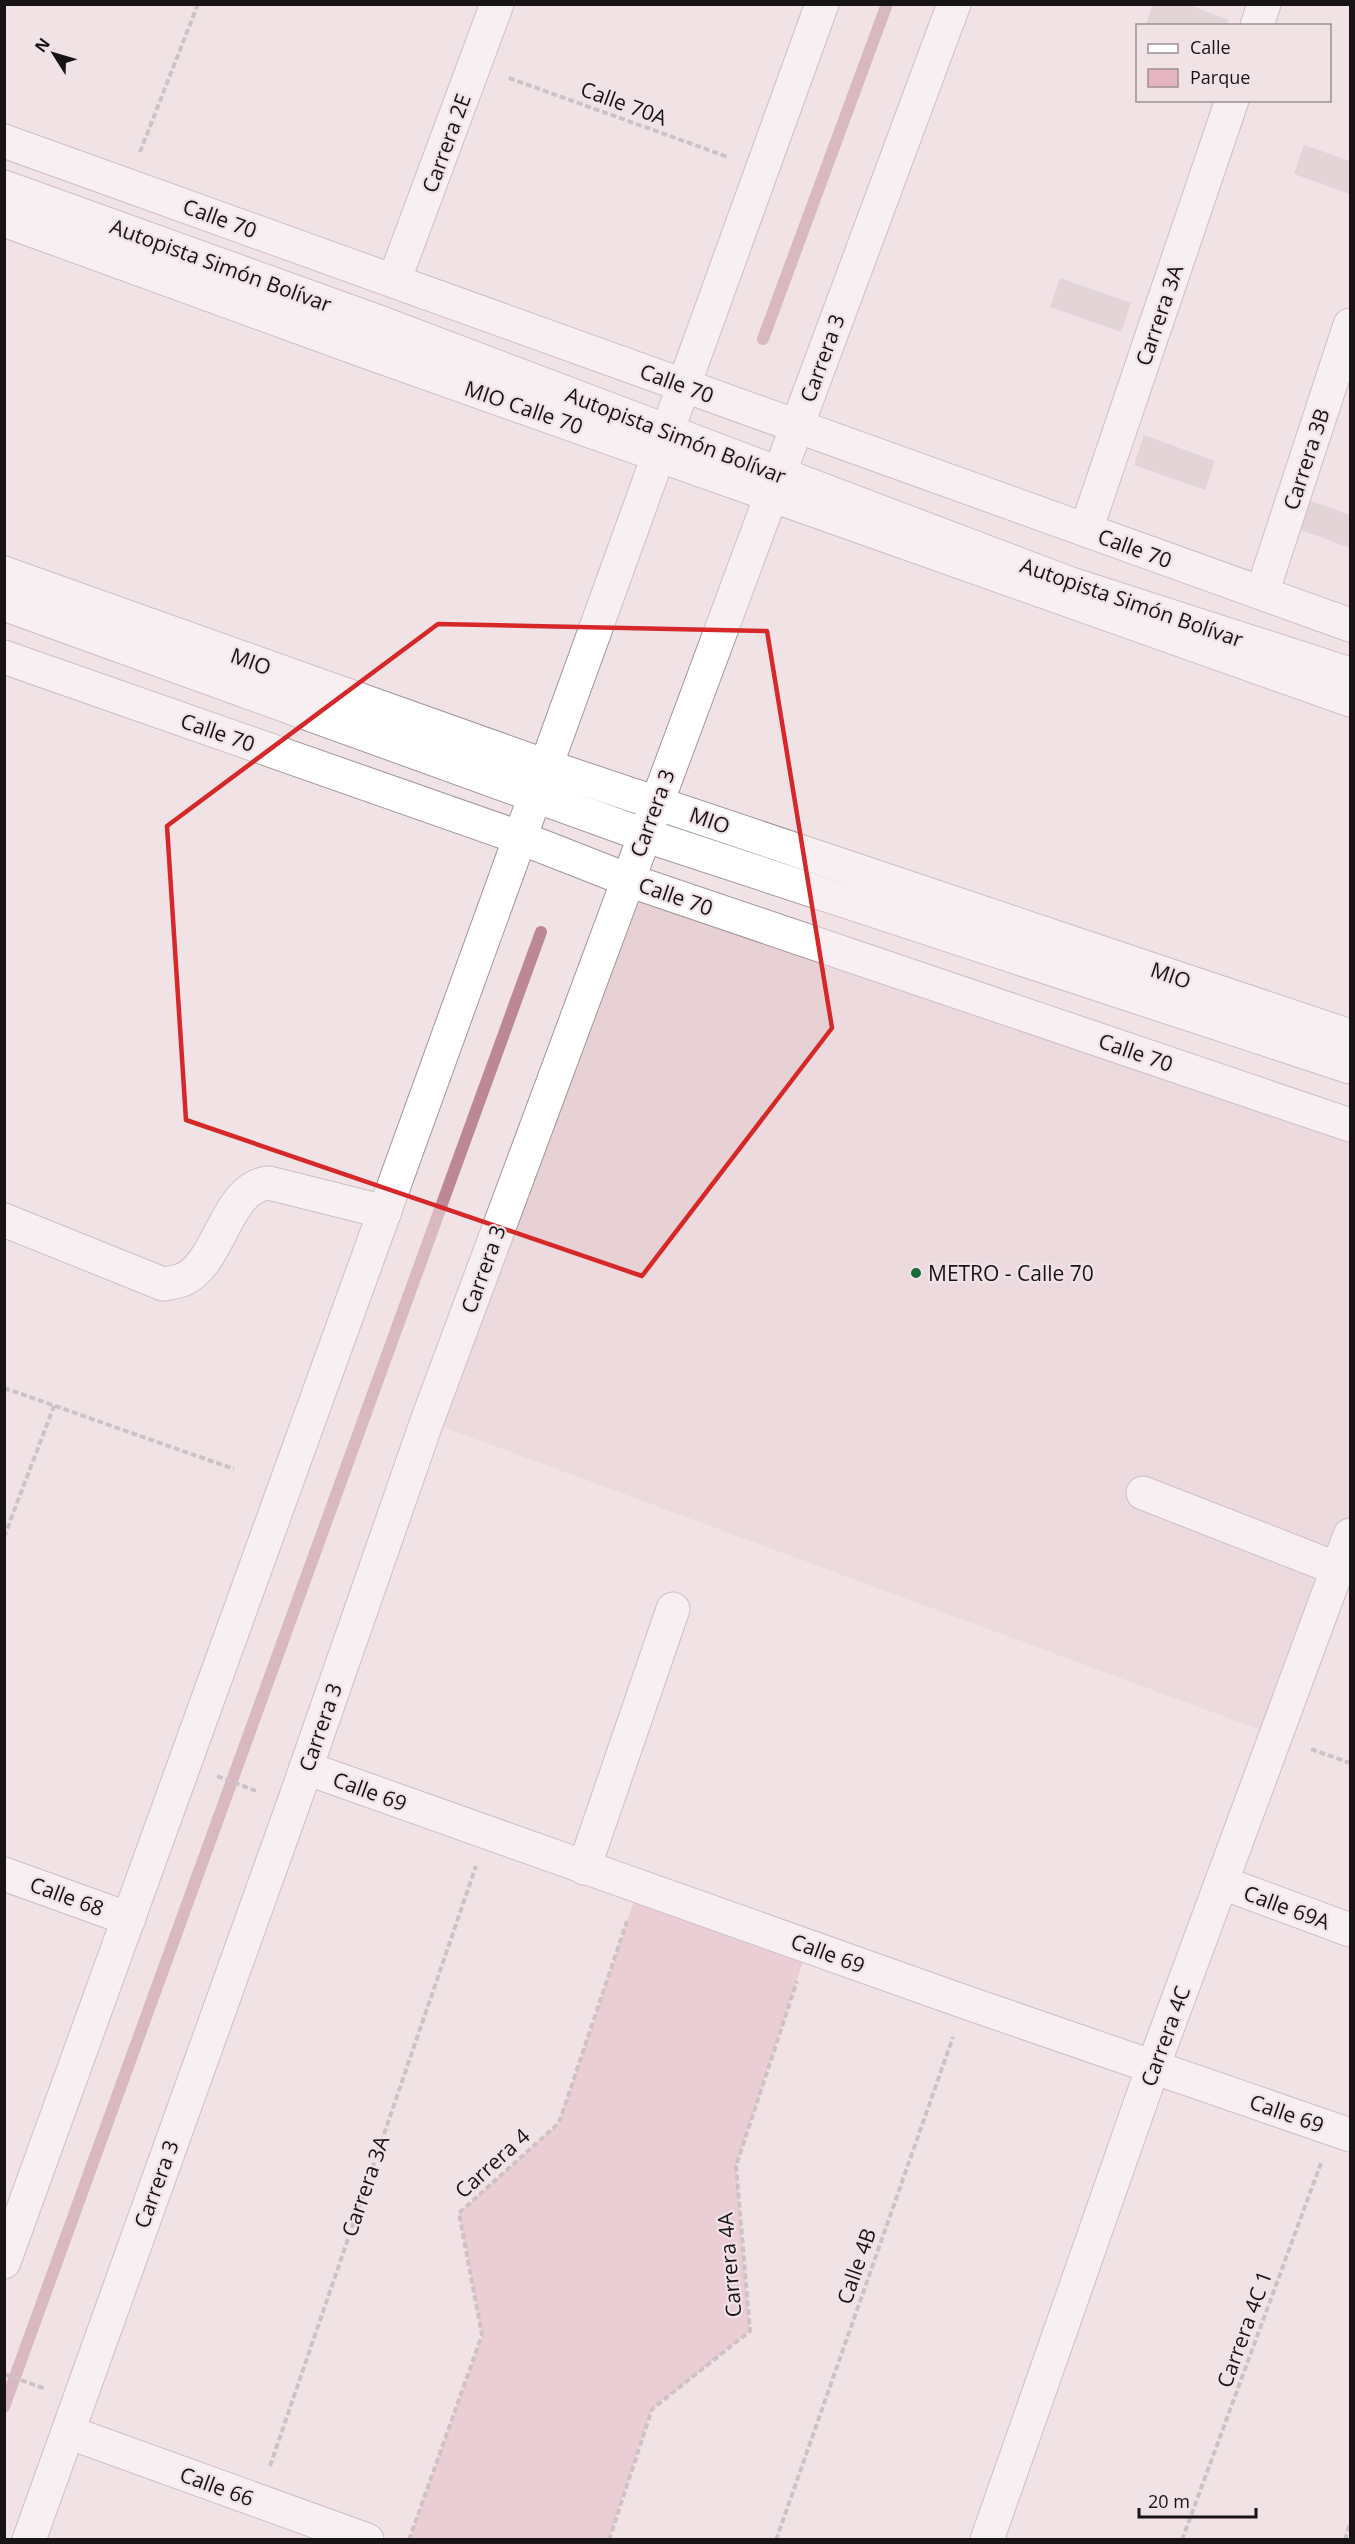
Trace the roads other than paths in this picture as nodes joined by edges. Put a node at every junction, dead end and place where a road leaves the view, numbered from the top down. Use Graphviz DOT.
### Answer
graph roads {
  1 [pos="497,4"];
  2 [pos="822,4"];
  3 [pos="954,4"];
  4 [pos="1264,4"];
  5 [pos="1258,24"];
  6 [pos="1231,102"];
  7 [pos="4,141"];
  8 [pos="4,187"];
  9 [pos="4,220"];
  10 [pos="394,282"];
  11 [pos="1350,325"];
  12 [pos="684,385"];
  13 [pos="797,426"];
  14 [pos="663,443"];
  15 [pos="775,484"];
  16 [pos="1086,530"];
  17 [pos="4,573"];
  18 [pos="1262,593"];
  19 [pos="4,604"];
  20 [pos="1350,625"];
  21 [pos="4,657"];
  22 [pos="1350,674"];
  23 [pos="1350,700"];
  24 [pos="541,781"];
  25 [pos="656,802"];
  26 [pos="644,835"];
  27 [pos="520,838"];
  28 [pos="628,880"];
  29 [pos="1350,1036"];
  30 [pos="1350,1068"];
  31 [pos="1350,1125"];
  32 [pos="385,1212"];
  33 [pos="4,1220"];
  34 [pos="1143,1493"];
  35 [pos="1350,1535"];
  36 [pos="1338,1569"];
  37 [pos="673,1609"];
  38 [pos="306,1768"];
  39 [pos="585,1868"];
  40 [pos="4,1874"];
  41 [pos="1223,1883"];
  42 [pos="129,1919"];
  43 [pos="1350,1930"];
  44 [pos="1153,2067"];
  45 [pos="1342,2132"];
  46 [pos="4,2262"];
  47 [pos="68,2432"];
  48 [pos="29,2540"];
  49 [pos="367,2540"];
  50 [pos="987,2540"];
  1 -- 10 [label="main road, Carrera 2E"];
  2 -- 12 [label="main road"];
  3 -- 13 [label="main road, Carrera 3"];
  4 -- 5 [label="main road"];
  6 -- 16 [label="main road, Carrera 3A"];
  7 -- 10 [label="main road, Calle 70"];
  8 -- 14 [label="main road, Autopista Simón Bolívar"];
  9 -- 14 [label="main road, MIO Calle 70"];
  10 -- 12 [label="main road, Calle 70"];
  11 -- 18 [label="main road, Carrera 3B"];
  12 -- 13 [label="main road, Calle 70"];
  12 -- 14 [label="main road"];
  13 -- 15 [label="main road, Carrera 3"];
  13 -- 16 [label="main road, Calle 70"];
  14 -- 15 [label="main road, Autopista Simón Bolívar"];
  14 -- 24 [label="main road"];
  15 -- 22 [label="main road, Autopista Simón Bolívar"];
  15 -- 23 [label="main road"];
  15 -- 25 [label="main road, Carrera 3"];
  16 -- 18 [label="main road, Calle 70"];
  17 -- 24 [label="main road, MIO"];
  18 -- 20 [label="main road, Calle 70"];
  19 -- 24 [label="main road"];
  21 -- 27 [label="main road, Calle 70"];
  24 -- 25 [label="main road, MIO"];
  24 -- 26 [label="main road"];
  24 -- 27 [label="main road"];
  25 -- 26 [label="main road, Carrera 3"];
  25 -- 29 [label="main road, MIO"];
  26 -- 28 [label="main road, Carrera 3"];
  26 -- 30 [label="main road"];
  27 -- 28 [label="main road, Calle 70"];
  27 -- 32 [label="main road"];
  28 -- 31 [label="main road, Calle 70"];
  28 -- 38 [label="main road, Carrera 3"];
  32 -- 33 [label="main road"];
  32 -- 42 [label="main road"];
  34 -- 36 [label="main road"];
  35 -- 36 [label="main road, Carrera 4C"];
  36 -- 41 [label="main road, Carrera 4C"];
  37 -- 39 [label="main road"];
  38 -- 39 [label="main road, Calle 69"];
  38 -- 47 [label="main road, Carrera 3"];
  39 -- 44 [label="main road, Calle 69"];
  40 -- 42 [label="main road, Calle 68"];
  41 -- 43 [label="main road, Calle 69A"];
  41 -- 44 [label="main road, Carrera 4C"];
  42 -- 46 [label="main road"];
  44 -- 45 [label="main road, Calle 69"];
  44 -- 50 [label="main road, Carrera 4C"];
  47 -- 48 [label="main road, Carrera 3"];
  47 -- 49 [label="main road, Calle 66"];
}
